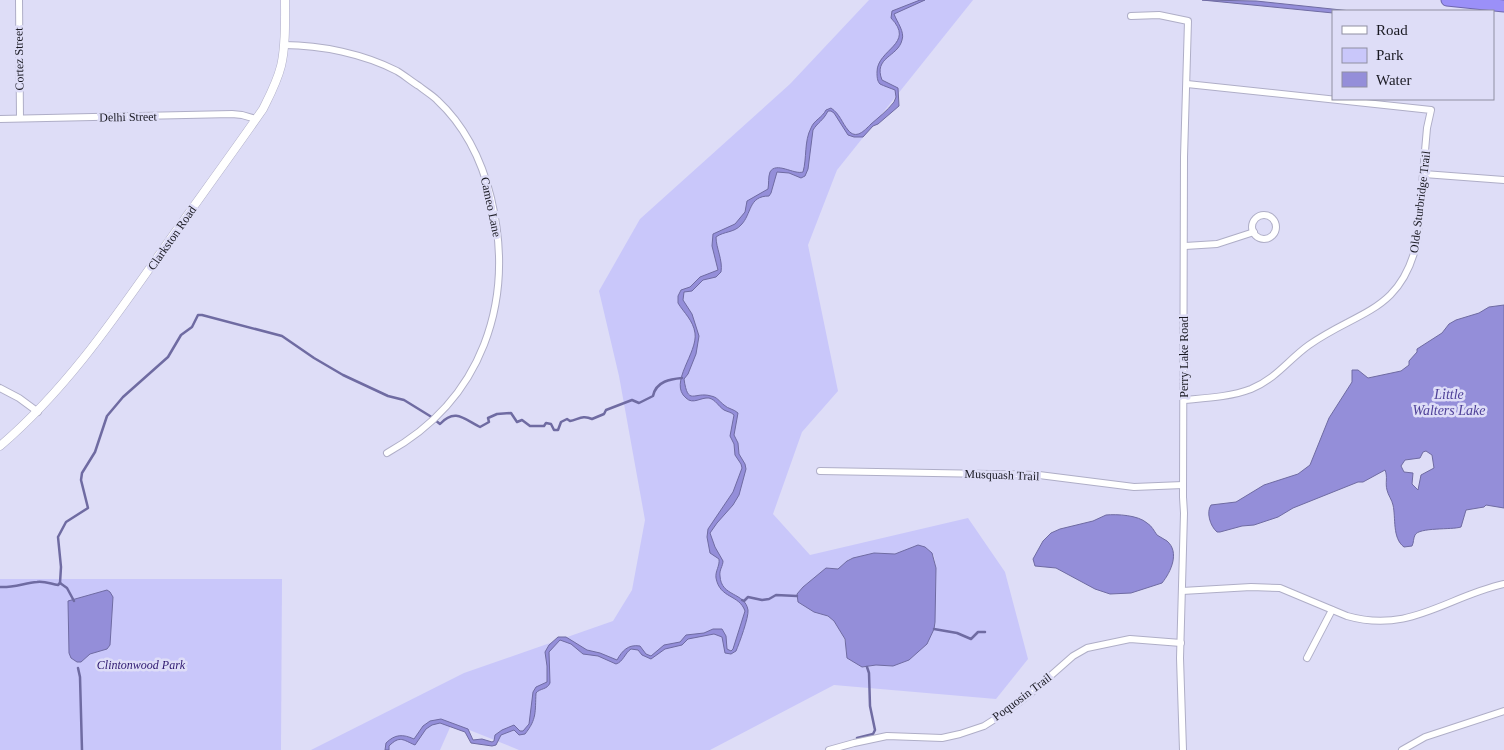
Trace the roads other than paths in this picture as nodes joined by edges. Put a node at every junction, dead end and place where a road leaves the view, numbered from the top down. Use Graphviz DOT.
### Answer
graph roads {
  1 [pos="19,0"];
  2 [pos="285,0"];
  3 [pos="1447,0"];
  4 [pos="1504,6"];
  5 [pos="1132,16"];
  6 [pos="284,45"];
  7 [pos="1187,84"];
  8 [pos="1332,99"];
  9 [pos="1337,100"];
  10 [pos="0,118"];
  11 [pos="20,118"];
  12 [pos="256,119"];
  13 [pos="1424,174"];
  14 [pos="1504,180"];
  15 [pos="1254,232"];
  16 [pos="1185,246"];
  17 [pos="0,388"];
  18 [pos="1184,400"];
  19 [pos="38,412"];
  20 [pos="0,446"];
  21 [pos="387,453"];
  22 [pos="820,471"];
  23 [pos="1183,485"];
  24 [pos="1504,584"];
  25 [pos="1182,591"];
  26 [pos="1332,610"];
  27 [pos="1181,643"];
  28 [pos="1308,658"];
  29 [pos="1504,711"];
  30 [pos="829,750"];
  31 [pos="1183,750"];
  32 [pos="1402,750"];
  1 -- 11 [label="street, Cortez Street"];
  2 -- 6 [label="street, Clarkston Road"];
  3 -- 4 [label="highway"];
  5 -- 7 [label="street, Perry Lake Road"];
  6 -- 12 [label="street, Clarkston Road"];
  6 -- 21 [label="street, Cameo Lane"];
  7 -- 8 [label="street, Olde Sturbridge Trail"];
  7 -- 16 [label="street, Perry Lake Road"];
  9 -- 13 [label="street, Olde Sturbridge Trail"];
  10 -- 11 [label="street, Delhi Street"];
  11 -- 12 [label="street, Delhi Street"];
  12 -- 19 [label="street, Clarkston Road"];
  13 -- 14 [label="street"];
  13 -- 18 [label="street, Olde Sturbridge Trail"];
  15 -- 16 [label="street"];
  16 -- 18 [label="street, Perry Lake Road"];
  17 -- 19 [label="street"];
  18 -- 23 [label="street, Perry Lake Road"];
  19 -- 20 [label="street, Clarkston Road"];
  22 -- 23 [label="street, Musquash Trail"];
  23 -- 25 [label="street, Perry Lake Road"];
  24 -- 26 [label="street"];
  25 -- 26 [label="street"];
  25 -- 27 [label="street, Perry Lake Road"];
  26 -- 28 [label="street"];
  27 -- 30 [label="street, Poquosin Trail"];
  27 -- 31 [label="street, Perry Lake Road"];
  29 -- 32 [label="street"];
}
